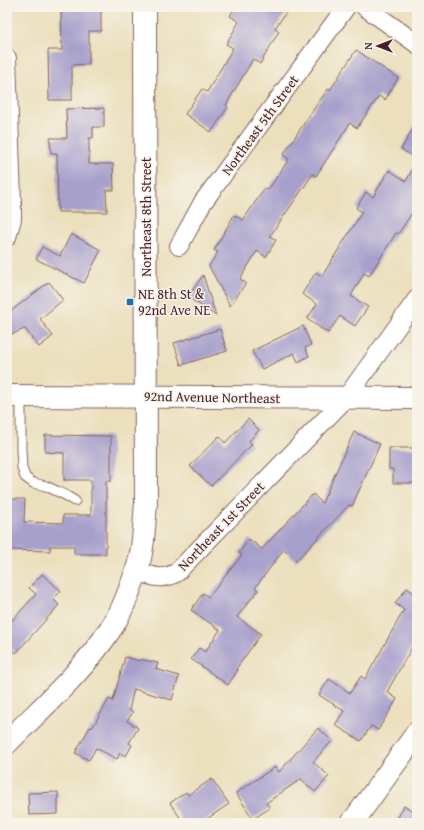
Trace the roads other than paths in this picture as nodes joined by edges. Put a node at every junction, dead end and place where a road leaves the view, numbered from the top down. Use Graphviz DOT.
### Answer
graph roads {
  1 [pos="145,7"];
  2 [pos="346,7"];
  3 [pos="365,7"];
  4 [pos="417,44"];
  5 [pos="7,58"];
  6 [pos="7,237"];
  7 [pos="179,246"];
  8 [pos="417,299"];
  9 [pos="14,396"];
  10 [pos="146,396"];
  11 [pos="346,398"];
  12 [pos="417,398"];
  13 [pos="75,501"];
  14 [pos="137,570"];
  15 [pos="417,733"];
  16 [pos="7,743"];
  17 [pos="352,823"];
  1 -- 10 [label="main road, Northeast 8th Street"];
  2 -- 7 [label="street, Northeast 5th Street"];
  3 -- 4 [label="street"];
  5 -- 6 [label="street"];
  8 -- 11 [label="street, Northeast 1st Street"];
  9 -- 10 [label="main road, 92nd Avenue Northeast"];
  9 -- 13 [label="lane"];
  10 -- 11 [label="main road, 92nd Avenue Northeast"];
  10 -- 14 [label="main road, Northeast 8th Street"];
  11 -- 12 [label="main road, 92nd Avenue Northeast"];
  11 -- 14 [label="street, Northeast 1st Street"];
  14 -- 16 [label="main road"];
  15 -- 17 [label="main road"];
}
